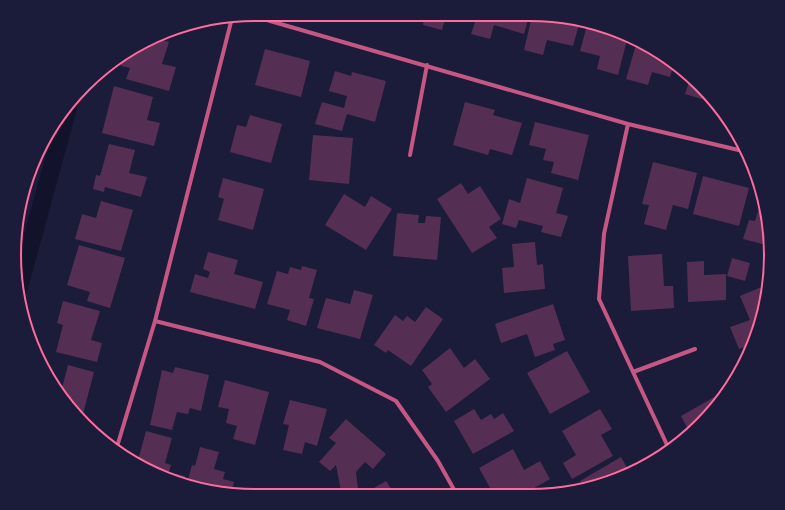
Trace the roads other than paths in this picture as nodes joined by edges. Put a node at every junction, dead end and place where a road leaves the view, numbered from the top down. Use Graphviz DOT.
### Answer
graph roads {
  1 [pos="270,21"];
  2 [pos="231,23"];
  3 [pos="427,65"];
  4 [pos="628,124"];
  5 [pos="739,150"];
  6 [pos="410,155"];
  7 [pos="155,321"];
  8 [pos="695,349"];
  9 [pos="633,372"];
  10 [pos="118,444"];
  11 [pos="667,445"];
  12 [pos="454,489"];
  1 -- 3 [label="street"];
  2 -- 7 [label="street"];
  3 -- 4 [label="street"];
  3 -- 6 [label="street"];
  4 -- 5 [label="street"];
  4 -- 9 [label="street"];
  7 -- 10 [label="street"];
  7 -- 12 [label="street"];
  8 -- 9 [label="street"];
  9 -- 11 [label="street"];
}
